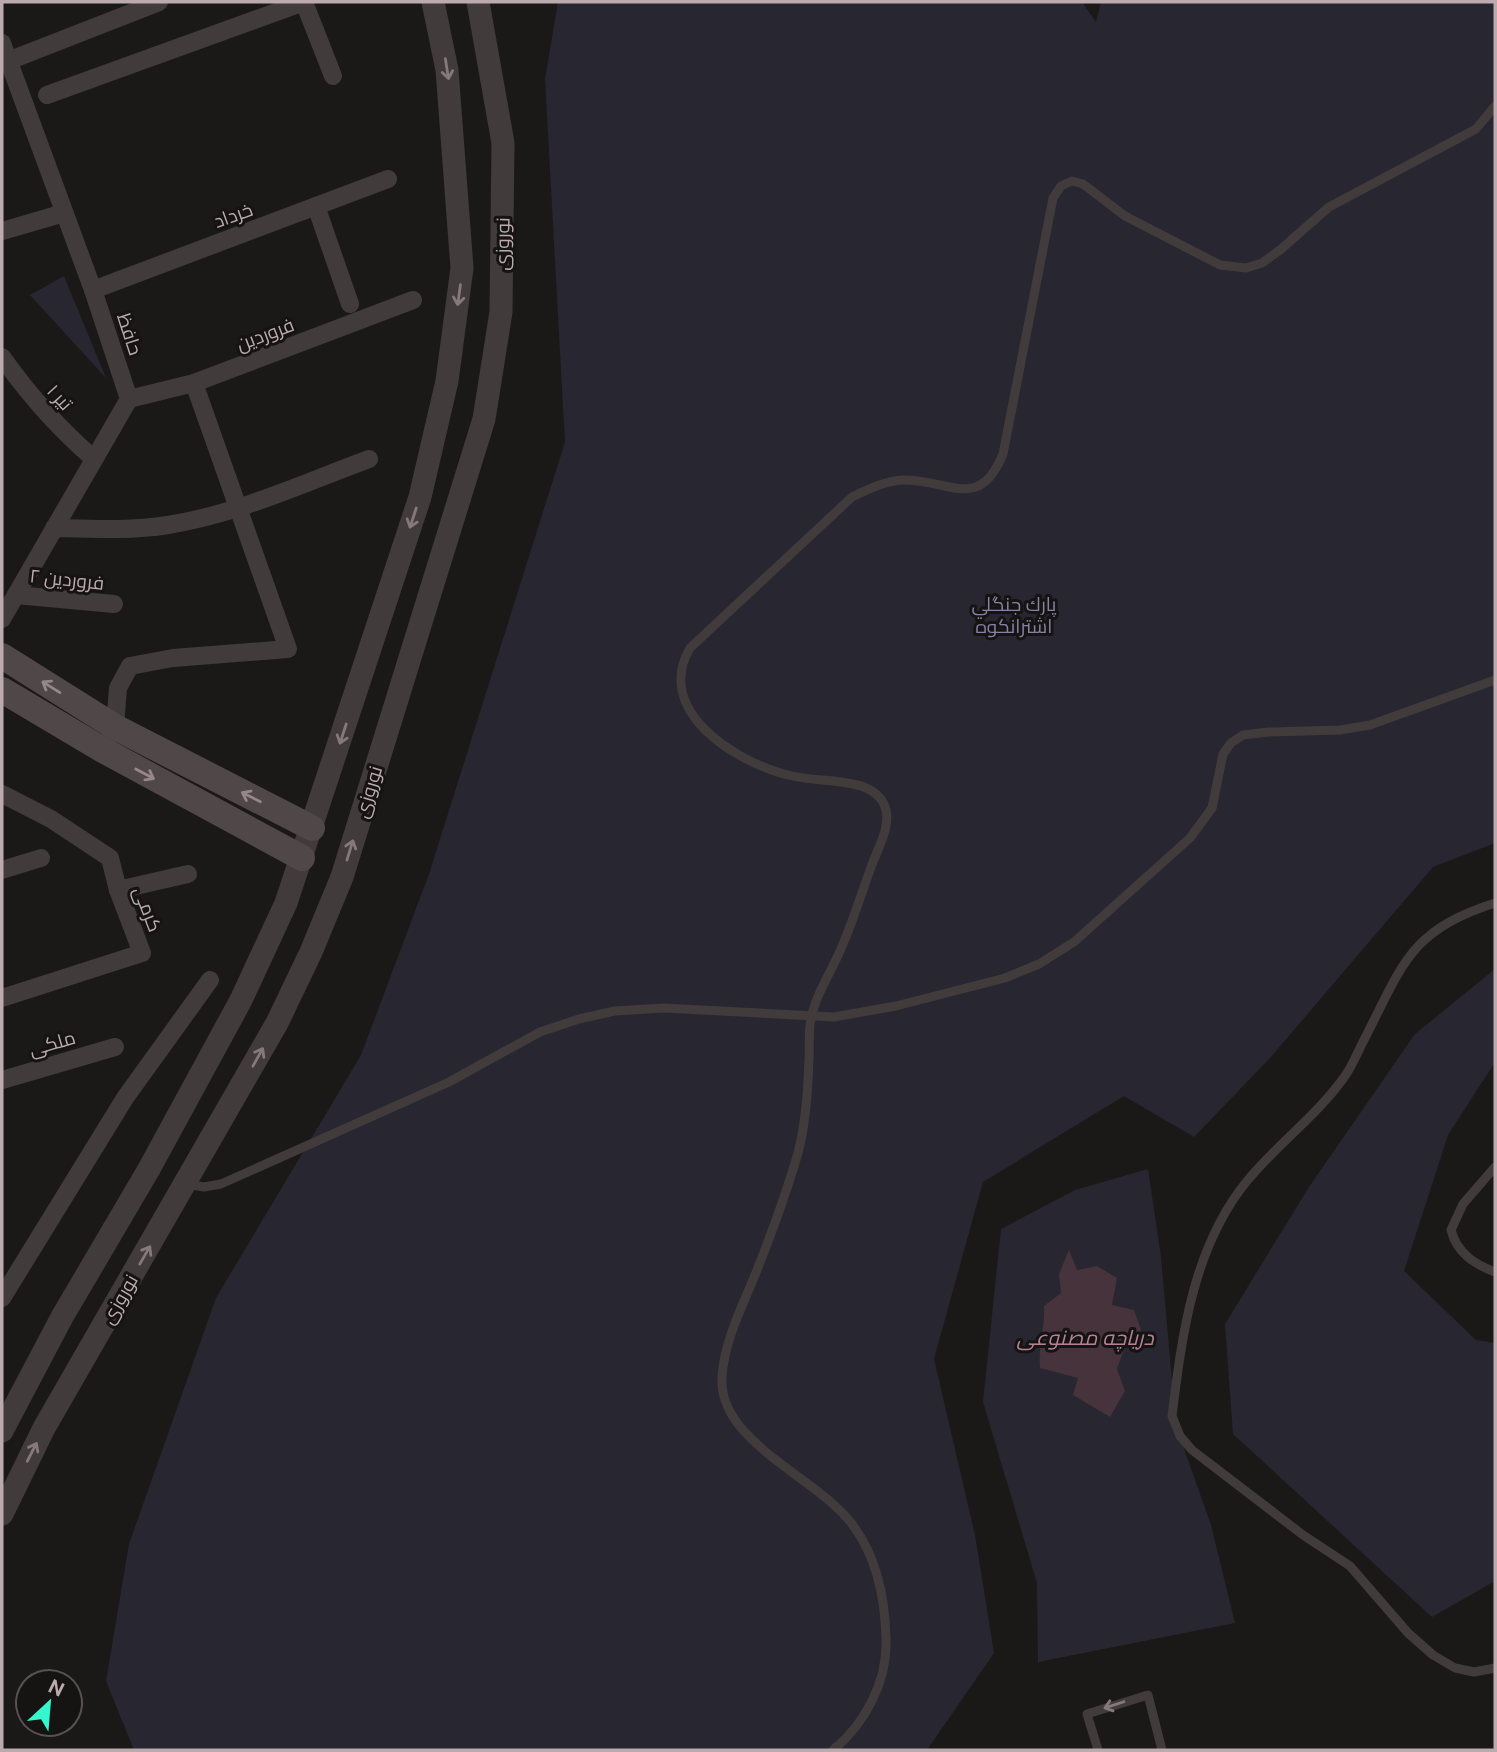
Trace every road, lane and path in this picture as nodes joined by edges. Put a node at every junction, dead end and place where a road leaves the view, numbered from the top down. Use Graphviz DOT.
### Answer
graph roads {
  1 [pos="159,2"];
  2 [pos="304,2"];
  3 [pos="433,2"];
  4 [pos="478,2"];
  5 [pos="2,43"];
  6 [pos="8,61"];
  7 [pos="332,76"];
  8 [pos="47,94"];
  9 [pos="1495,106"];
  10 [pos="388,180"];
  11 [pos="316,206"];
  12 [pos="64,213"];
  13 [pos="2,231"];
  14 [pos="93,290"];
  15 [pos="412,300"];
  16 [pos="350,304"];
  17 [pos="2,357"];
  18 [pos="194,383"];
  19 [pos="130,399"];
  20 [pos="94,459"];
  21 [pos="369,459"];
  22 [pos="240,507"];
  23 [pos="54,528"];
  24 [pos="16,595"];
  25 [pos="114,604"];
  26 [pos="2,619"];
  27 [pos="2,656"];
  28 [pos="363,672"];
  29 [pos="1495,680"];
  30 [pos="401,685"];
  31 [pos="2,690"];
  32 [pos="109,739"];
  33 [pos="2,794"];
  34 [pos="312,828"];
  35 [pos="41,858"];
  36 [pos="302,858"];
  37 [pos="2,870"];
  38 [pos="188,874"];
  39 [pos="118,890"];
  40 [pos="1495,903"];
  41 [pos="210,980"];
  42 [pos="2,998"];
  43 [pos="811,1018"];
  44 [pos="115,1047"];
  45 [pos="2,1080"];
  46 [pos="1495,1167"];
  47 [pos="186,1184"];
  48 [pos="1495,1272"];
  49 [pos="2,1298"];
  50 [pos="2,1431"];
  51 [pos="2,1514"];
  52 [pos="1495,1668"];
  53 [pos="833,1750"];
  54 [pos="1098,1750"];
  55 [pos="1162,1750"];
  1 -- 6 [label="street"];
  2 -- 7 [label="street"];
  2 -- 8 [label="street"];
  3 -- 28 [label="street, نوروزی, one-way"];
  4 -- 30 [label="street, نوروزی"];
  5 -- 6 [label="street, حافظ"];
  6 -- 12 [label="street, حافظ"];
  9 -- 43 [label="lane"];
  10 -- 11 [label="street, خرداد"];
  11 -- 14 [label="street, خرداد"];
  11 -- 16 [label="street"];
  12 -- 13 [label="street"];
  12 -- 14 [label="street, حافظ"];
  14 -- 19 [label="street, حافظ"];
  15 -- 18 [label="street, فروردین"];
  17 -- 20 [label="street, تیر ۱"];
  18 -- 19 [label="street, فروردین"];
  18 -- 22 [label="street"];
  19 -- 20 [label="street"];
  20 -- 23 [label="street"];
  21 -- 22 [label="street"];
  22 -- 23 [label="street"];
  22 -- 32 [label="street"];
  23 -- 24 [label="street"];
  24 -- 25 [label="street, فروردین ۲"];
  24 -- 26 [label="street"];
  32 -- 27 [label="main road, one-way"];
  28 -- 30 [label="street"];
  28 -- 34 [label="street, نوروزی, one-way"];
  29 -- 43 [label="lane"];
  47 -- 30 [label="street, نوروزی, one-way"];
  31 -- 32 [label="main road"];
  34 -- 32 [label="main road, one-way"];
  32 -- 36 [label="main road, one-way"];
  33 -- 39 [label="street, کرمی"];
  34 -- 36 [label="street, نوروزی"];
  35 -- 37 [label="street"];
  36 -- 50 [label="street, نوروزی"];
  38 -- 39 [label="street"];
  39 -- 42 [label="street, کرمی"];
  40 -- 52 [label="lane"];
  41 -- 49 [label="street"];
  43 -- 47 [label="lane"];
  43 -- 53 [label="lane"];
  44 -- 45 [label="street, ملکی"];
  46 -- 48 [label="lane"];
  51 -- 47 [label="street, نوروزی, one-way"];
  55 -- 54 [label="lane, one-way"];
}
